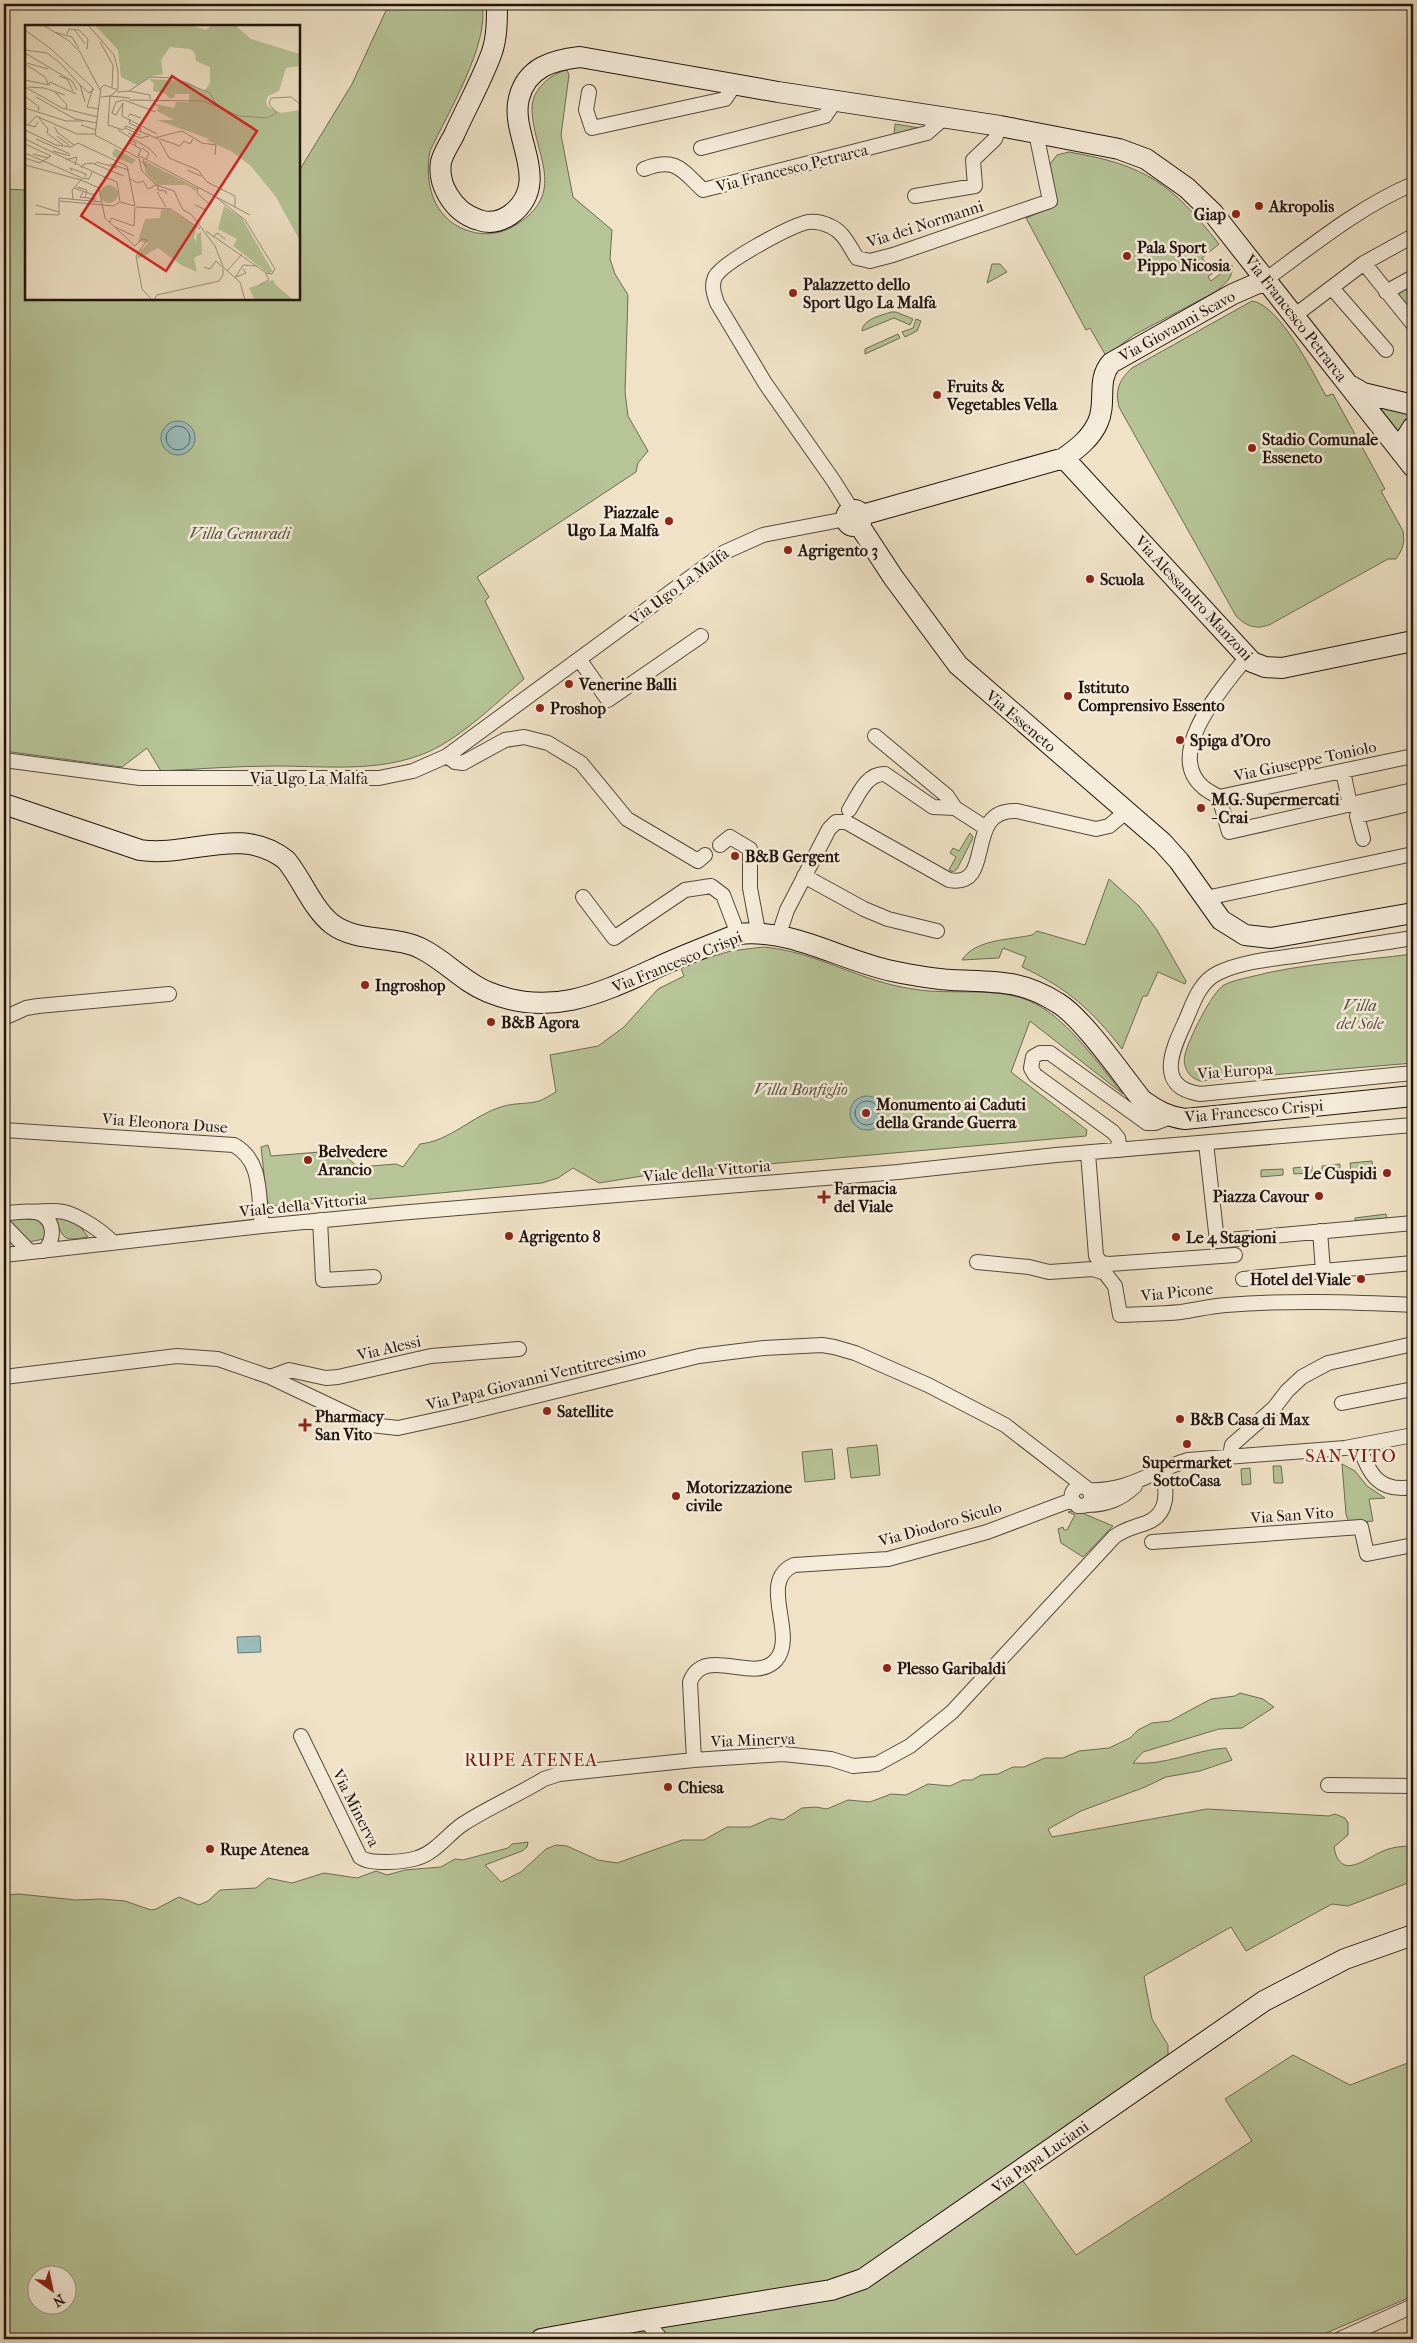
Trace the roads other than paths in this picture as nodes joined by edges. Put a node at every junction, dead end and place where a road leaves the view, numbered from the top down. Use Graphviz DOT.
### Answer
graph roads {
  1 [pos="497,4"];
  2 [pos="735,84"];
  3 [pos="588,92"];
  4 [pos="835,101"];
  5 [pos="944,118"];
  6 [pos="1000,126"];
  7 [pos="1036,133"];
  8 [pos="701,148"];
  9 [pos="644,169"];
  10 [pos="1413,184"];
  11 [pos="916,196"];
  12 [pos="1413,236"];
  13 [pos="1364,263"];
  14 [pos="1413,277"];
  15 [pos="1265,280"];
  16 [pos="1332,288"];
  17 [pos="1386,292"];
  18 [pos="1294,316"];
  19 [pos="1413,324"];
  20 [pos="1386,350"];
  21 [pos="1348,384"];
  22 [pos="1413,405"];
  23 [pos="1413,427"];
  24 [pos="1064,458"];
  25 [pos="1409,459"];
  26 [pos="855,517"];
  27 [pos="701,636"];
  28 [pos="1413,641"];
  29 [pos="1246,658"];
  30 [pos="579,659"];
  31 [pos="875,736"];
  32 [pos="448,756"];
  33 [pos="1413,756"];
  34 [pos="4,760"];
  35 [pos="1343,771"];
  36 [pos="1413,790"];
  37 [pos="1219,797"];
  38 [pos="1413,803"];
  39 [pos="4,804"];
  40 [pos="1350,805"];
  41 [pos="955,808"];
  42 [pos="849,810"];
  43 [pos="1127,811"];
  44 [pos="986,828"];
  45 [pos="1363,839"];
  46 [pos="720,845"];
  47 [pos="1413,854"];
  48 [pos="705,856"];
  49 [pos="804,876"];
  50 [pos="583,897"];
  51 [pos="1206,898"];
  52 [pos="1413,913"];
  53 [pos="758,931"];
  54 [pos="938,931"];
  55 [pos="738,934"];
  56 [pos="779,934"];
  57 [pos="1413,938"];
  58 [pos="169,994"];
  59 [pos="4,1018"];
  60 [pos="1413,1073"];
  61 [pos="1413,1096"];
  62 [pos="1171,1117"];
  63 [pos="1413,1125"];
  64 [pos="4,1130"];
  65 [pos="1206,1143"];
  66 [pos="1120,1150"];
  67 [pos="1088,1153"];
  68 [pos="32,1212"];
  69 [pos="4,1213"];
  70 [pos="320,1220"];
  71 [pos="1413,1223"];
  72 [pos="4,1225"];
  73 [pos="262,1226"];
  74 [pos="1320,1231"];
  75 [pos="112,1243"];
  76 [pos="37,1251"];
  77 [pos="4,1255"];
  78 [pos="1235,1255"];
  79 [pos="977,1262"];
  80 [pos="1413,1263"];
  81 [pos="1323,1271"];
  82 [pos="374,1277"];
  83 [pos="1243,1279"];
  84 [pos="1413,1305"];
  85 [pos="1413,1344"];
  86 [pos="519,1349"];
  87 [pos="4,1377"];
  88 [pos="270,1377"];
  89 [pos="1413,1389"];
  90 [pos="1342,1403"];
  91 [pos="1413,1435"];
  92 [pos="1352,1447"];
  93 [pos="1230,1455"];
  94 [pos="1058,1468"];
  95 [pos="1163,1468"];
  96 [pos="1141,1480"];
  97 [pos="1413,1486"];
  98 [pos="1086,1488"];
  99 [pos="1071,1498"];
  100 [pos="1088,1504"];
  101 [pos="1152,1542"];
  102 [pos="1413,1545"];
  103 [pos="300,1736"];
  104 [pos="694,1760"];
  105 [pos="1328,1785"];
  106 [pos="1413,1786"];
  107 [pos="1413,1935"];
  108 [pos="1413,2306"];
  109 [pos="645,2320"];
  110 [pos="540,2339"];
  111 [pos="661,2339"];
  112 [pos="1340,2339"];
  1 -- 2 [label="main road, Via Francesco Petrarca"];
  2 -- 3 [label="street"];
  2 -- 4 [label="main road, Via Francesco Petrarca"];
  4 -- 5 [label="main road, Via Francesco Petrarca"];
  4 -- 8 [label="street"];
  5 -- 6 [label="main road, Via Francesco Petrarca"];
  5 -- 9 [label="street, Via Francesco Petrarca"];
  6 -- 7 [label="main road, Via Francesco Petrarca"];
  6 -- 11 [label="street"];
  7 -- 15 [label="main road, Via Francesco Petrarca"];
  7 -- 26 [label="street, Via dei Normanni"];
  10 -- 15 [label="street"];
  12 -- 13 [label="street"];
  13 -- 16 [label="street"];
  13 -- 17 [label="street"];
  14 -- 17 [label="street"];
  15 -- 18 [label="main road, Via Francesco Petrarca"];
  15 -- 24 [label="main road, Via Giovanni Scavo"];
  16 -- 18 [label="street"];
  16 -- 20 [label="street"];
  17 -- 19 [label="street"];
  18 -- 21 [label="main road, Via Francesco Petrarca"];
  21 -- 22 [label="main road"];
  21 -- 25 [label="main road, Via Francesco Petrarca"];
  23 -- 25 [label="main road"];
  24 -- 26 [label="main road, Via Ugo La Malfa"];
  24 -- 29 [label="main road, Via Alessandro Manzoni"];
  26 -- 30 [label="street, Via Ugo La Malfa"];
  26 -- 43 [label="main road, Via Esseneto"];
  27 -- 30 [label="street"];
  28 -- 29 [label="main road, Via Alessandro Manzoni"];
  29 -- 37 [label="street"];
  30 -- 32 [label="street, Via Ugo La Malfa"];
  31 -- 41 [label="street"];
  32 -- 34 [label="street, Via Ugo La Malfa"];
  32 -- 48 [label="street"];
  33 -- 35 [label="street, Via Giuseppe Toniolo"];
  35 -- 37 [label="street, Via Giuseppe Toniolo"];
  35 -- 40 [label="street"];
  36 -- 40 [label="street, Via Giuseppe Toniolo"];
  37 -- 40 [label="street, Via Giuseppe Toniolo"];
  38 -- 45 [label="street"];
  39 -- 55 [label="main road, Via Francesco Crispi"];
  41 -- 42 [label="street"];
  41 -- 44 [label="street"];
  43 -- 44 [label="street"];
  43 -- 51 [label="main road, Via Esseneto"];
  44 -- 49 [label="street"];
  46 -- 53 [label="street"];
  47 -- 51 [label="street"];
  49 -- 54 [label="street"];
  49 -- 56 [label="street"];
  50 -- 55 [label="street"];
  51 -- 52 [label="main road, Via Esseneto"];
  53 -- 55 [label="main road, Via Francesco Crispi"];
  53 -- 56 [label="main road, Via Francesco Crispi"];
  56 -- 62 [label="main road, Via Francesco Crispi"];
  57 -- 60 [label="street, Via Europa"];
  58 -- 59 [label="street"];
  61 -- 62 [label="main road, Via Francesco Crispi"];
  62 -- 66 [label="street"];
  63 -- 65 [label="street, Viale della Vittoria"];
  64 -- 73 [label="street, Via Eleonora Duse"];
  65 -- 66 [label="street, Viale della Vittoria"];
  65 -- 74 [label="street"];
  66 -- 67 [label="street, Viale della Vittoria"];
  67 -- 70 [label="street, Viale della Vittoria"];
  67 -- 78 [label="street"];
  68 -- 69 [label="street"];
  68 -- 75 [label="street"];
  68 -- 76 [label="street"];
  70 -- 73 [label="street, Viale della Vittoria"];
  70 -- 82 [label="street"];
  71 -- 74 [label="street"];
  72 -- 76 [label="street"];
  73 -- 75 [label="street, Viale della Vittoria"];
  74 -- 81 [label="street"];
  75 -- 76 [label="street, Viale della Vittoria"];
  76 -- 77 [label="street, Viale della Vittoria"];
  79 -- 84 [label="street, Via Picone"];
  80 -- 81 [label="street"];
  81 -- 83 [label="street"];
  85 -- 93 [label="street"];
  86 -- 88 [label="street, Via Alessi"];
  87 -- 88 [label="street, Via Papa Giovanni Ventitreesimo"];
  88 -- 94 [label="street, Via Papa Giovanni Ventitreesimo"];
  89 -- 90 [label="street"];
  91 -- 92 [label="street"];
  92 -- 93 [label="street"];
  92 -- 97 [label="street"];
  93 -- 95 [label="street"];
  94 -- 98 [label="street, Via Papa Giovanni Ventitreesimo"];
  94 -- 99 [label="street"];
  95 -- 96 [label="street"];
  95 -- 104 [label="street, Via Minerva"];
  96 -- 98 [label="street"];
  96 -- 100 [label="street"];
  98 -- 99 [label="street"];
  98 -- 100 [label="street"];
  99 -- 100 [label="street"];
  99 -- 104 [label="street, Via Diodoro Siculo"];
  101 -- 102 [label="street, Via San Vito"];
  103 -- 104 [label="street, Via Minerva"];
  105 -- 106 [label="street"];
  107 -- 109 [label="main road, Via Papa Luciani"];
  108 -- 112 [label="street"];
  109 -- 110 [label="main road, Via Papa Luciani"];
  109 -- 111 [label="street"];
}
